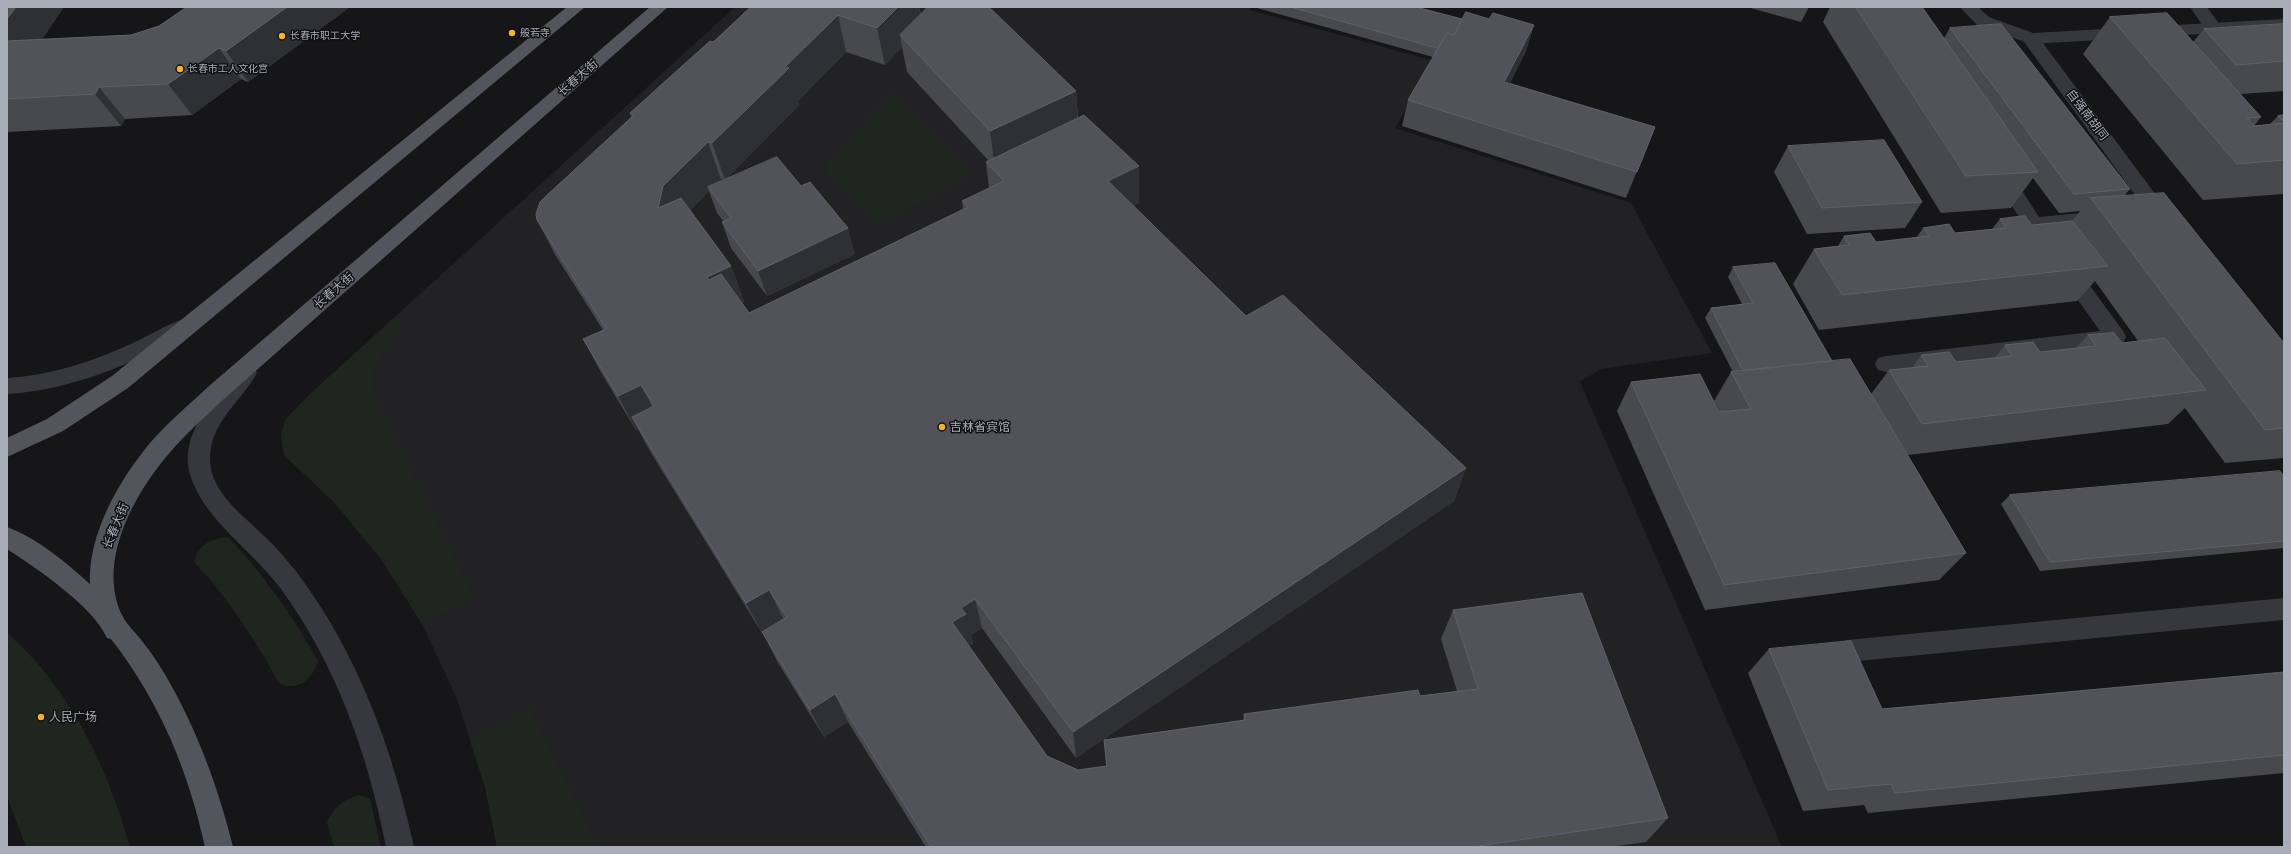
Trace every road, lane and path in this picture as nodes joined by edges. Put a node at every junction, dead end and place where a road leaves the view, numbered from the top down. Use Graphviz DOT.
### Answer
graph roads {
  1 [pos="577,7"];
  2 [pos="660,7"];
  3 [pos="1968,7"];
  4 [pos="2198,7"];
  5 [pos="2284,24"];
  6 [pos="2213,28"];
  7 [pos="2001,29"];
  8 [pos="2136,33"];
  9 [pos="1971,36"];
  10 [pos="2031,39"];
  11 [pos="2152,50"];
  12 [pos="1990,158"];
  13 [pos="2160,214"];
  14 [pos="2034,224"];
  15 [pos="2172,233"];
  16 [pos="200,318"];
  17 [pos="261,355"];
  18 [pos="1886,364"];
  19 [pos="7,386"];
  20 [pos="7,448"];
  21 [pos="7,537"];
  22 [pos="2284,609"];
  23 [pos="116,630"];
  24 [pos="1847,651"];
  25 [pos="219,847"];
  26 [pos="400,847"];
  1 -- 16 [label="main road"];
  2 -- 17 [label="main road, 长春大街"];
  3 -- 7 [label="street"];
  4 -- 6 [label="street"];
  5 -- 6 [label="street"];
  6 -- 8 [label="street"];
  7 -- 9 [label="street"];
  7 -- 10 [label="street"];
  8 -- 10 [label="street"];
  8 -- 11 [label="street"];
  10 -- 13 [label="street, 自强南胡同"];
  12 -- 14 [label="street"];
  13 -- 14 [label="street"];
  13 -- 15 [label="street, 自强南胡同"];
  14 -- 18 [label="street"];
  16 -- 19 [label="street"];
  16 -- 20 [label="main road"];
  17 -- 23 [label="main road, 长春大街"];
  17 -- 26 [label="street"];
  21 -- 23 [label="main road"];
  22 -- 24 [label="street"];
  23 -- 25 [label="main road"];
}
